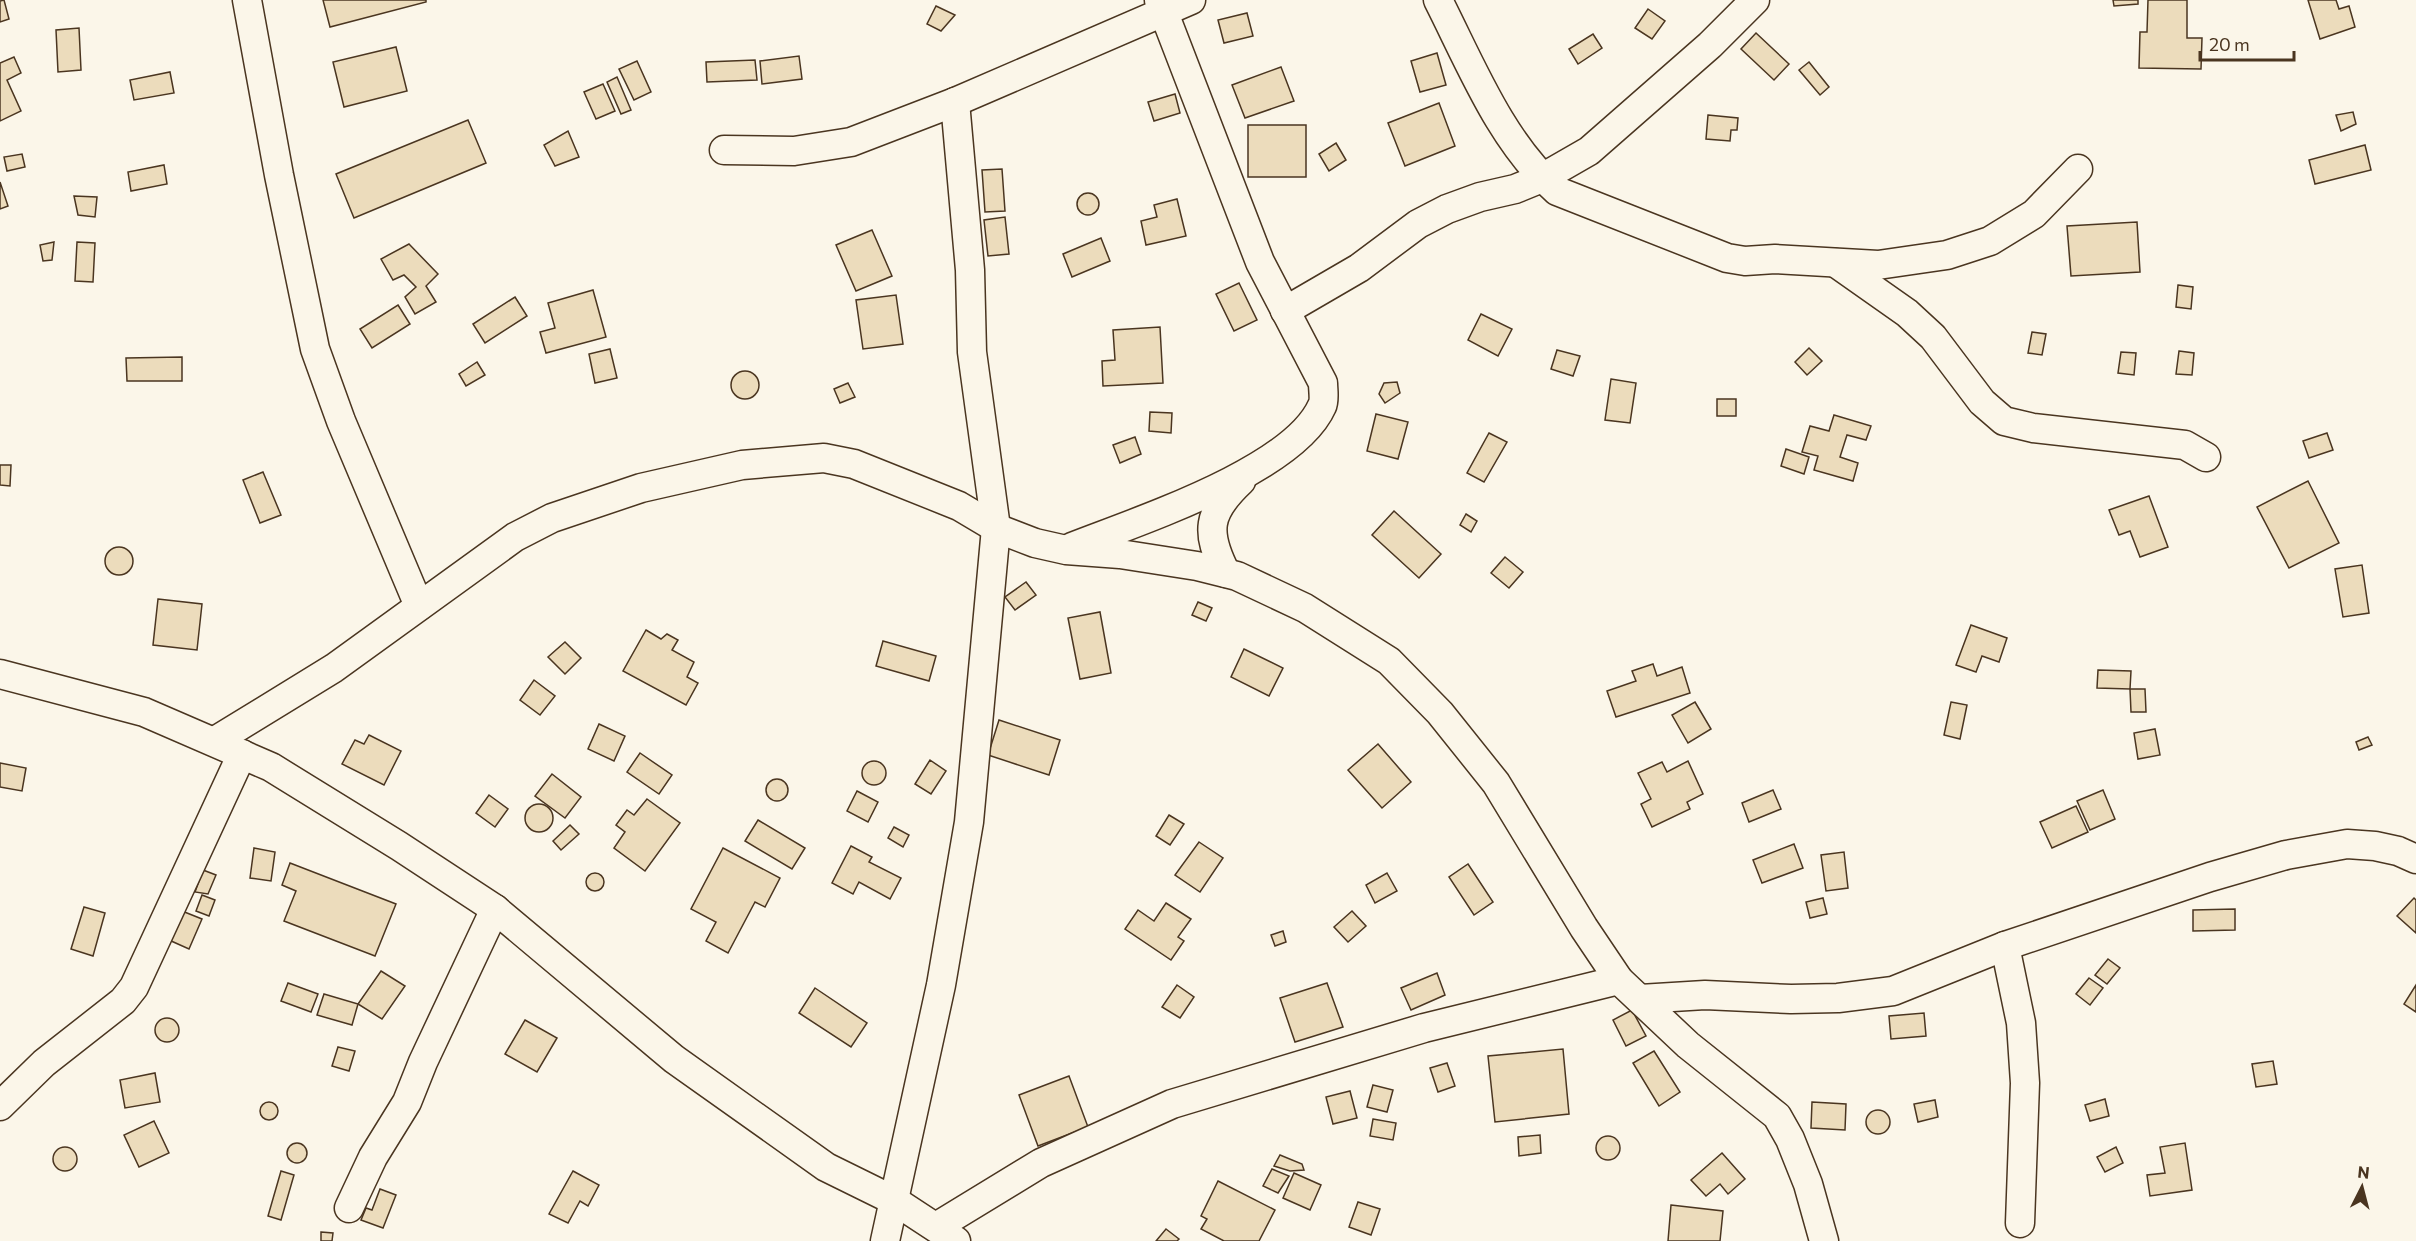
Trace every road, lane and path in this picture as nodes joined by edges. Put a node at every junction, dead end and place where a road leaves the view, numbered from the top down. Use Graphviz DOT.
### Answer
graph roads {
  1 [pos="247,0"];
  2 [pos="1191,0"];
  3 [pos="1438,0"];
  4 [pos="1755,0"];
  5 [pos="1161,5"];
  6 [pos="955,102"];
  7 [pos="724,150"];
  8 [pos="2078,169"];
  9 [pos="1542,178"];
  10 [pos="1836,262"];
  11 [pos="1285,311"];
  12 [pos="2206,457"];
  13 [pos="1255,468"];
  14 [pos="996,528"];
  15 [pos="1066,550"];
  16 [pos="1226,573"];
  17 [pos="419,606"];
  18 [pos="0,674"];
  19 [pos="215,741"];
  20 [pos="242,754"];
  21 [pos="2416,859"];
  22 [pos="495,909"];
  23 [pos="2005,946"];
  24 [pos="1619,980"];
  25 [pos="1640,999"];
  26 [pos="0,1106"];
  27 [pos="895,1201"];
  28 [pos="349,1208"];
  29 [pos="2020,1223"];
  30 [pos="946,1234"];
  31 [pos="885,1241"];
  32 [pos="1824,1241"];
  1 -- 17 [label="street"];
  2 -- 5 [label="street"];
  3 -- 9 [label="street"];
  4 -- 9 [label="street"];
  5 -- 6 [label="street"];
  5 -- 11 [label="street"];
  6 -- 7 [label="street"];
  6 -- 14 [label="street"];
  8 -- 10 [label="street"];
  9 -- 10 [label="street"];
  9 -- 11 [label="street"];
  10 -- 12 [label="street"];
  11 -- 13 [label="street"];
  13 -- 15 [label="street"];
  13 -- 16 [label="street"];
  14 -- 15 [label="street"];
  14 -- 17 [label="street"];
  14 -- 27 [label="street"];
  15 -- 16 [label="street"];
  16 -- 24 [label="street"];
  17 -- 19 [label="street"];
  18 -- 19 [label="street"];
  19 -- 20 [label="street"];
  20 -- 22 [label="street"];
  20 -- 26 [label="street"];
  21 -- 23 [label="street"];
  22 -- 27 [label="street"];
  22 -- 28 [label="street"];
  23 -- 25 [label="street"];
  23 -- 29 [label="street"];
  24 -- 25 [label="street"];
  24 -- 30 [label="street"];
  25 -- 32 [label="street"];
  27 -- 30 [label="street"];
  27 -- 31 [label="street"];
}
